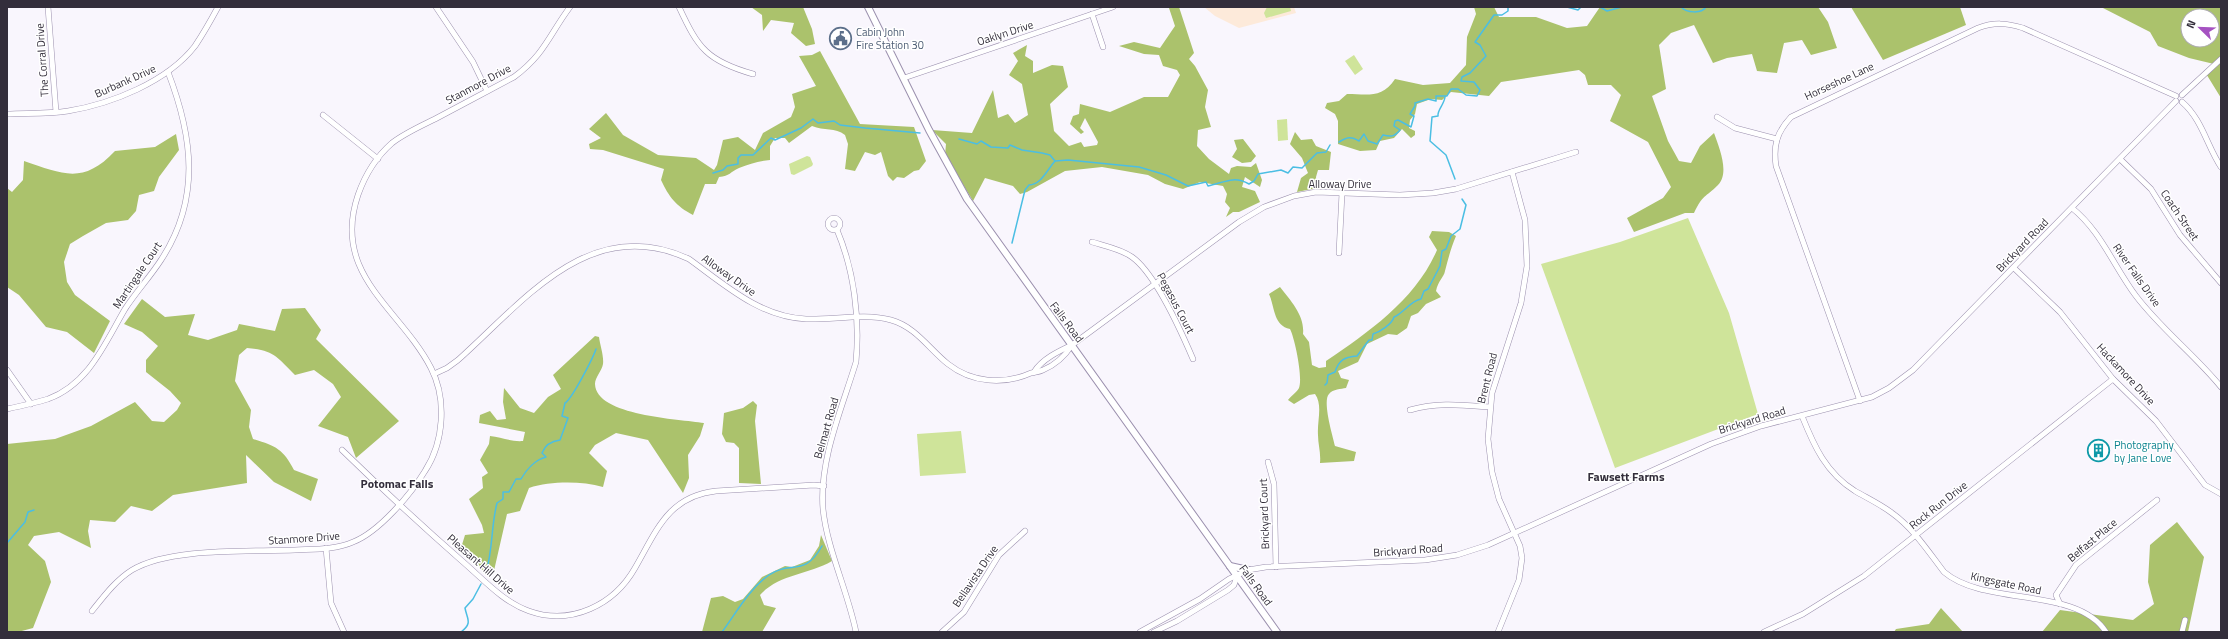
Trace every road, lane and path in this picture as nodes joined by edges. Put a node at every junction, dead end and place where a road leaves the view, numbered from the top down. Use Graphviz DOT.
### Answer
graph roads {
  1 [pos="48,7"];
  2 [pos="218,7"];
  3 [pos="436,7"];
  4 [pos="570,7"];
  5 [pos="679,7"];
  6 [pos="868,7"];
  7 [pos="1113,7"];
  8 [pos="1092,14"];
  9 [pos="1103,48"];
  10 [pos="2221,59"];
  11 [pos="168,72"];
  12 [pos="753,74"];
  13 [pos="904,78"];
  14 [pos="487,91"];
  15 [pos="2182,96"];
  16 [pos="2176,99"];
  17 [pos="2182,102"];
  18 [pos="56,112"];
  19 [pos="7,114"];
  20 [pos="323,115"];
  21 [pos="1717,117"];
  22 [pos="1777,139"];
  23 [pos="1576,152"];
  24 [pos="378,159"];
  25 [pos="2120,159"];
  26 [pos="2221,167"];
  27 [pos="1512,172"];
  28 [pos="1342,193"];
  29 [pos="2072,208"];
  30 [pos="837,230"];
  31 [pos="1092,242"];
  32 [pos="1339,253"];
  33 [pos="2014,268"];
  34 [pos="2221,283"];
  35 [pos="1156,284"];
  36 [pos="857,318"];
  37 [pos="1072,345"];
  38 [pos="1193,359"];
  39 [pos="7,370"];
  40 [pos="434,374"];
  41 [pos="2113,379"];
  42 [pos="2221,387"];
  43 [pos="1860,401"];
  44 [pos="31,404"];
  45 [pos="1490,407"];
  46 [pos="7,409"];
  47 [pos="1410,410"];
  48 [pos="1802,416"];
  49 [pos="342,450"];
  50 [pos="1268,462"];
  51 [pos="824,486"];
  52 [pos="2221,494"];
  53 [pos="2157,500"];
  54 [pos="398,504"];
  55 [pos="1025,531"];
  56 [pos="1514,533"];
  57 [pos="1915,535"];
  58 [pos="326,548"];
  59 [pos="1229,566"];
  60 [pos="1276,567"];
  61 [pos="1248,570"];
  62 [pos="1237,576"];
  63 [pos="2060,604"];
  64 [pos="92,612"];
  65 [pos="2184,620"];
  66 [pos="344,632"];
  67 [pos="856,632"];
  68 [pos="942,632"];
  69 [pos="1140,632"];
  70 [pos="1154,632"];
  71 [pos="1277,632"];
  72 [pos="1498,632"];
  73 [pos="1764,632"];
  74 [pos="2106,632"];
  75 [pos="2182,632"];
  1 -- 18 [label="street, The Corral Drive"];
  2 -- 11 [label="street, Burbank Drive"];
  3 -- 14 [label="street"];
  4 -- 14 [label="street, Stanmore Drive"];
  5 -- 12 [label="street"];
  6 -- 13 [label="main road, Falls Road"];
  7 -- 8 [label="street, Oaklyn Drive"];
  8 -- 9 [label="street"];
  8 -- 13 [label="street, Oaklyn Drive"];
  10 -- 15 [label="street"];
  11 -- 18 [label="street, Burbank Drive"];
  11 -- 44 [label="street, Martingale Court"];
  13 -- 37 [label="main road, Falls Road"];
  14 -- 24 [label="street, Stanmore Drive"];
  15 -- 16 [label="street"];
  15 -- 17 [label="street"];
  16 -- 17 [label="street"];
  16 -- 22 [label="street, Horseshoe Lane"];
  16 -- 25 [label="street, Brickyard Road"];
  17 -- 26 [label="street"];
  18 -- 19 [label="street, Burbank Drive"];
  20 -- 24 [label="street"];
  21 -- 22 [label="street"];
  22 -- 43 [label="street, Horseshoe Lane"];
  23 -- 27 [label="street, Alloway Drive"];
  24 -- 40 [label="street, Stanmore Drive"];
  25 -- 29 [label="street, Brickyard Road"];
  25 -- 34 [label="street, Coach Street"];
  27 -- 28 [label="street, Alloway Drive"];
  27 -- 45 [label="street, Brent Road"];
  28 -- 32 [label="street"];
  28 -- 35 [label="street, Alloway Drive"];
  29 -- 33 [label="street, Brickyard Road"];
  29 -- 42 [label="street, River Falls Drive"];
  30 -- 36 [label="street, Belmart Road"];
  31 -- 35 [label="street, Pegasus Court"];
  33 -- 41 [label="street, Hackamore Drive"];
  33 -- 43 [label="street, Brickyard Road"];
  35 -- 37 [label="street, Alloway Drive"];
  35 -- 38 [label="street, Pegasus Court"];
  36 -- 37 [label="street, Alloway Drive"];
  36 -- 40 [label="street, Alloway Drive"];
  36 -- 51 [label="street, Belmart Road"];
  37 -- 59 [label="main road, Falls Road"];
  39 -- 44 [label="street"];
  40 -- 54 [label="street, Stanmore Drive"];
  41 -- 52 [label="street, Hackamore Drive"];
  41 -- 57 [label="street, Rock Run Drive"];
  43 -- 48 [label="street, Brickyard Road"];
  44 -- 46 [label="street, Martingale Court"];
  45 -- 47 [label="street"];
  45 -- 56 [label="street, Brent Road"];
  48 -- 56 [label="street, Brickyard Road"];
  48 -- 57 [label="street, Kingsgate Road"];
  49 -- 54 [label="street, Pleasant Hill Drive"];
  50 -- 60 [label="street, Brickyard Court"];
  51 -- 54 [label="street, Pleasant Hill Drive"];
  51 -- 67 [label="street, Belmart Road"];
  53 -- 63 [label="street, Belfast Place"];
  54 -- 58 [label="street, Stanmore Drive"];
  55 -- 68 [label="street, Bellavista Drive"];
  56 -- 60 [label="street, Brickyard Road"];
  56 -- 72 [label="street, Brent Road"];
  57 -- 63 [label="street, Kingsgate Road"];
  57 -- 73 [label="street, Rock Run Drive"];
  58 -- 64 [label="street, Stanmore Drive"];
  58 -- 66 [label="street"];
  59 -- 61 [label="main road"];
  59 -- 62 [label="main road, Falls Road"];
  60 -- 61 [label="street, Brickyard Road"];
  61 -- 62 [label="street, Brickyard Road"];
  62 -- 69 [label="street, Brickyard Road"];
  62 -- 70 [label="street, Brickyard Road"];
  62 -- 71 [label="main road, Falls Road"];
  63 -- 74 [label="street, Kingsgate Road"];
  65 -- 75 [label="street"];
}
